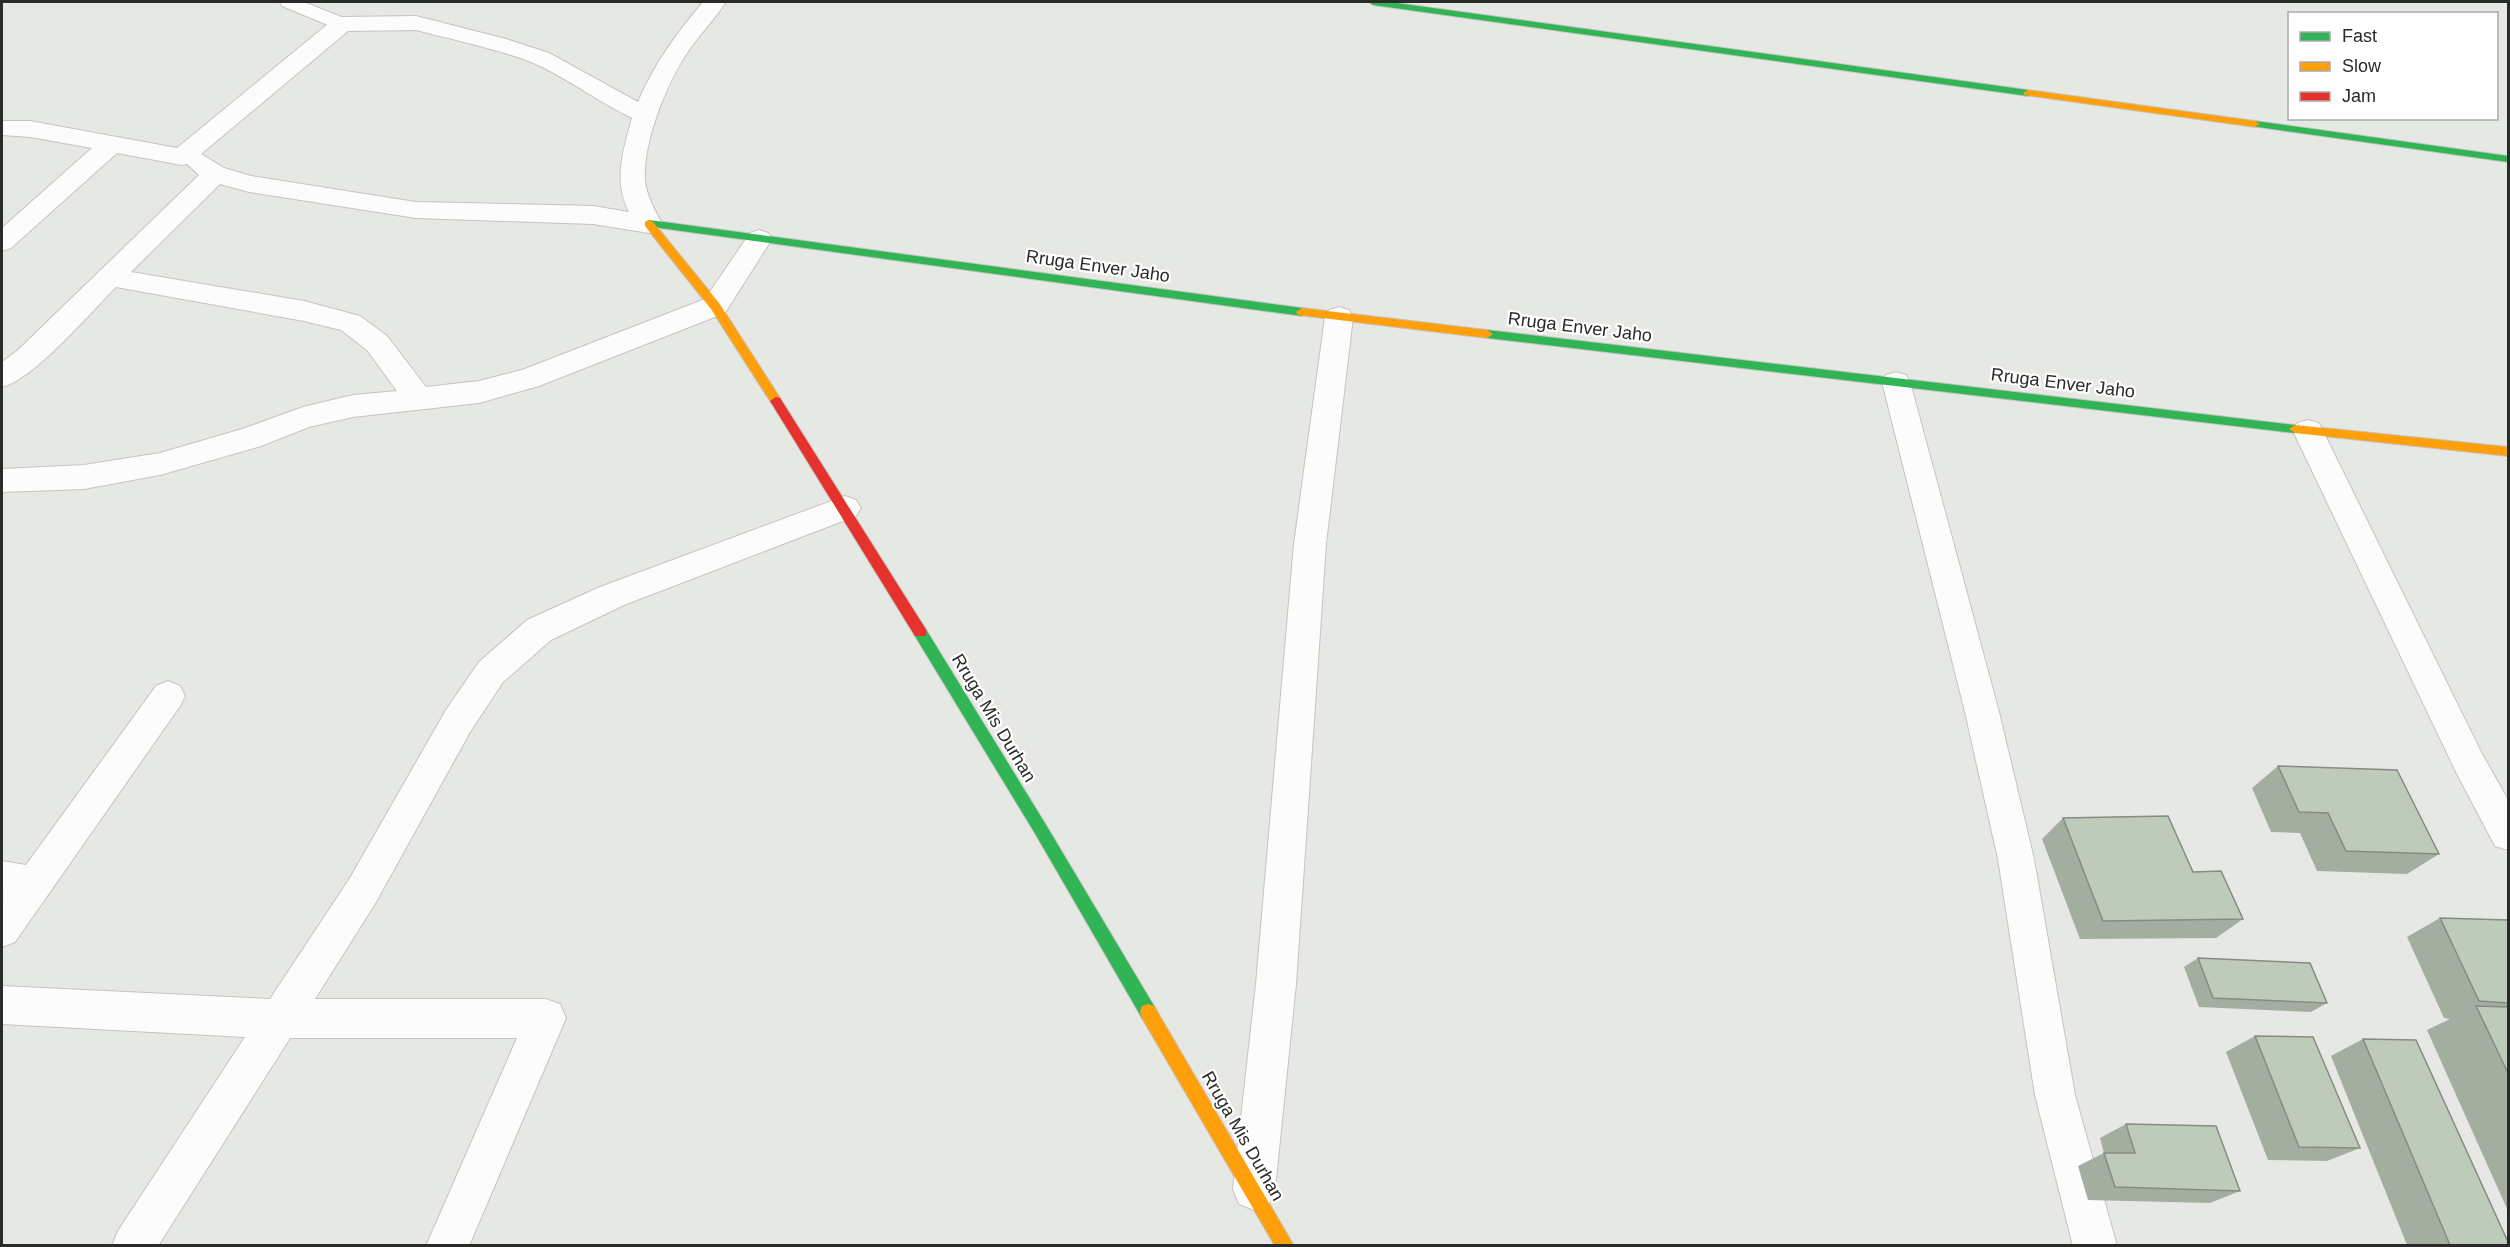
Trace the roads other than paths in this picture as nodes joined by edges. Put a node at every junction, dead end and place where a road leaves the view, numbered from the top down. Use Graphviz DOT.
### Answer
graph roads {
  1 [pos="289,2"];
  2 [pos="715,2"];
  3 [pos="1373,2"];
  4 [pos="342,24"];
  5 [pos="645,115"];
  6 [pos="2,128"];
  7 [pos="112,144"];
  8 [pos="182,157"];
  9 [pos="2508,159"];
  10 [pos="215,174"];
  11 [pos="649,224"];
  12 [pos="759,239"];
  13 [pos="2,242"];
  14 [pos="110,277"];
  15 [pos="715,306"];
  16 [pos="1339,316"];
  17 [pos="2,377"];
  18 [pos="1896,382"];
  19 [pos="418,398"];
  20 [pos="2308,431"];
  21 [pos="2508,452"];
  22 [pos="2,481"];
  23 [pos="845,508"];
  24 [pos="168,696"];
  25 [pos="2508,834"];
  26 [pos="18,881"];
  27 [pos="2,929"];
  28 [pos="2,1005"];
  29 [pos="280,1019"];
  30 [pos="1254,1189"];
  31 [pos="133,1245"];
  32 [pos="447,1245"];
  33 [pos="1285,1245"];
  34 [pos="2095,1245"];
  1 -- 4 [label="lane"];
  2 -- 5 [label="street"];
  3 -- 9 [label="street"];
  4 -- 5 [label="street"];
  4 -- 8 [label="street"];
  5 -- 11 [label="street"];
  6 -- 7 [label="street"];
  7 -- 8 [label="street"];
  7 -- 13 [label="street"];
  8 -- 10 [label="street"];
  10 -- 11 [label="street"];
  10 -- 14 [label="street"];
  11 -- 12 [label="street, Rruga Enver Jaho"];
  11 -- 15 [label="street, Rruga Mis Durhan"];
  12 -- 15 [label="street"];
  12 -- 16 [label="street, Rruga Enver Jaho"];
  14 -- 17 [label="street"];
  14 -- 19 [label="street"];
  15 -- 19 [label="street"];
  15 -- 23 [label="street, Rruga Mis Durhan"];
  16 -- 18 [label="street, Rruga Enver Jaho"];
  16 -- 30 [label="street"];
  18 -- 20 [label="street, Rruga Enver Jaho"];
  18 -- 34 [label="street"];
  19 -- 22 [label="street"];
  20 -- 21 [label="street, Rruga Enver Jaho"];
  20 -- 25 [label="street"];
  23 -- 29 [label="street"];
  23 -- 30 [label="street, Rruga Mis Durhan"];
  24 -- 26 [label="street"];
  26 -- 27 [label="street"];
  28 -- 29 [label="street"];
  29 -- 31 [label="street"];
  29 -- 32 [label="street"];
  30 -- 33 [label="street, Rruga Mis Durhan"];
}
